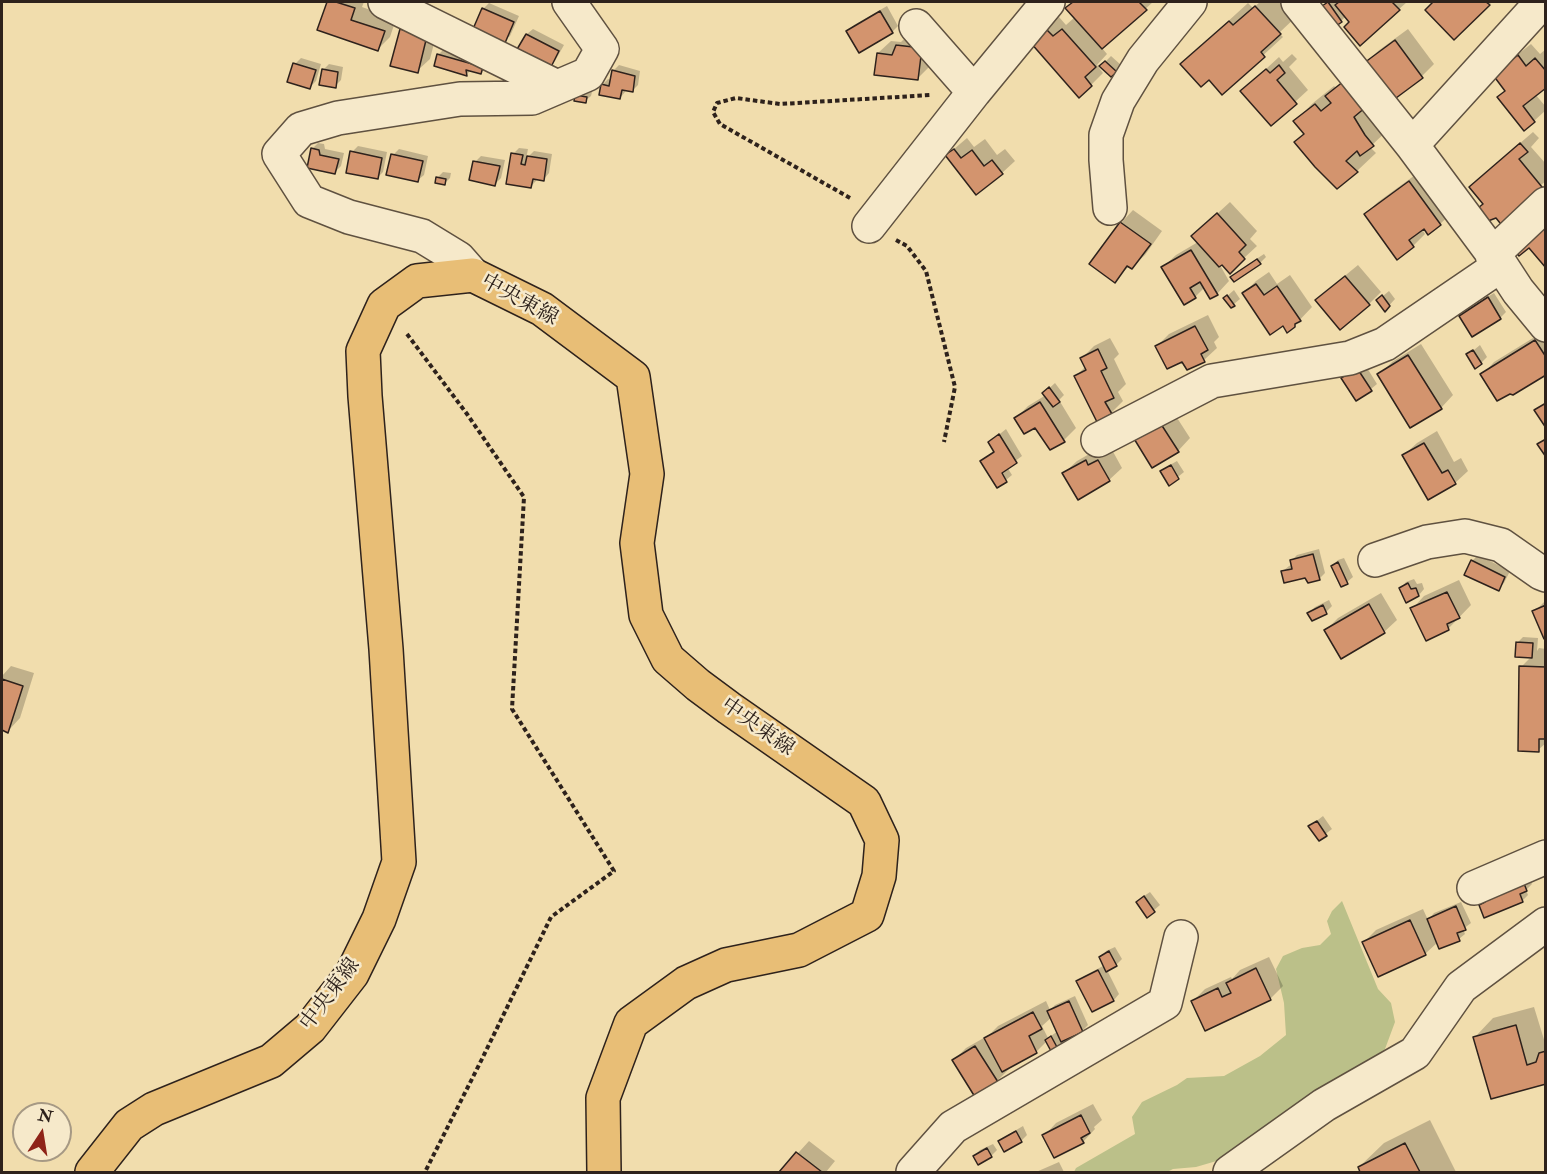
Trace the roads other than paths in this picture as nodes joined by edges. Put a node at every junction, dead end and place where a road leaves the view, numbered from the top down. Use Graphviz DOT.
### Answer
graph roads {
  1 [pos="385,2"];
  2 [pos="569,2"];
  3 [pos="1048,2"];
  4 [pos="1190,2"];
  5 [pos="1298,2"];
  6 [pos="1542,2"];
  7 [pos="916,26"];
  8 [pos="557,87"];
  9 [pos="974,92"];
  10 [pos="1412,145"];
  11 [pos="1545,204"];
  12 [pos="1110,208"];
  13 [pos="874,220"];
  14 [pos="1497,260"];
  15 [pos="473,275"];
  16 [pos="1545,325"];
  17 [pos="1098,440"];
  18 [pos="1375,560"];
  19 [pos="1545,575"];
  20 [pos="1545,857"];
  21 [pos="1474,888"];
  22 [pos="1545,924"];
  23 [pos="1180,937"];
  24 [pos="92,1173"];
  25 [pos="604,1173"];
  26 [pos="913,1173"];
  27 [pos="1230,1173"];
  1 -- 8 [label="street"];
  2 -- 8 [label="street"];
  3 -- 9 [label="street"];
  4 -- 12 [label="street"];
  5 -- 10 [label="street"];
  6 -- 10 [label="street"];
  7 -- 9 [label="street"];
  8 -- 15 [label="street"];
  9 -- 13 [label="street"];
  10 -- 14 [label="street"];
  11 -- 14 [label="street"];
  14 -- 16 [label="street"];
  14 -- 17 [label="street"];
  15 -- 24 [label="main road, 中央東線"];
  15 -- 25 [label="main road, 中央東線"];
  18 -- 19 [label="street"];
  20 -- 21 [label="street"];
  22 -- 27 [label="street"];
  23 -- 26 [label="street"];
}
